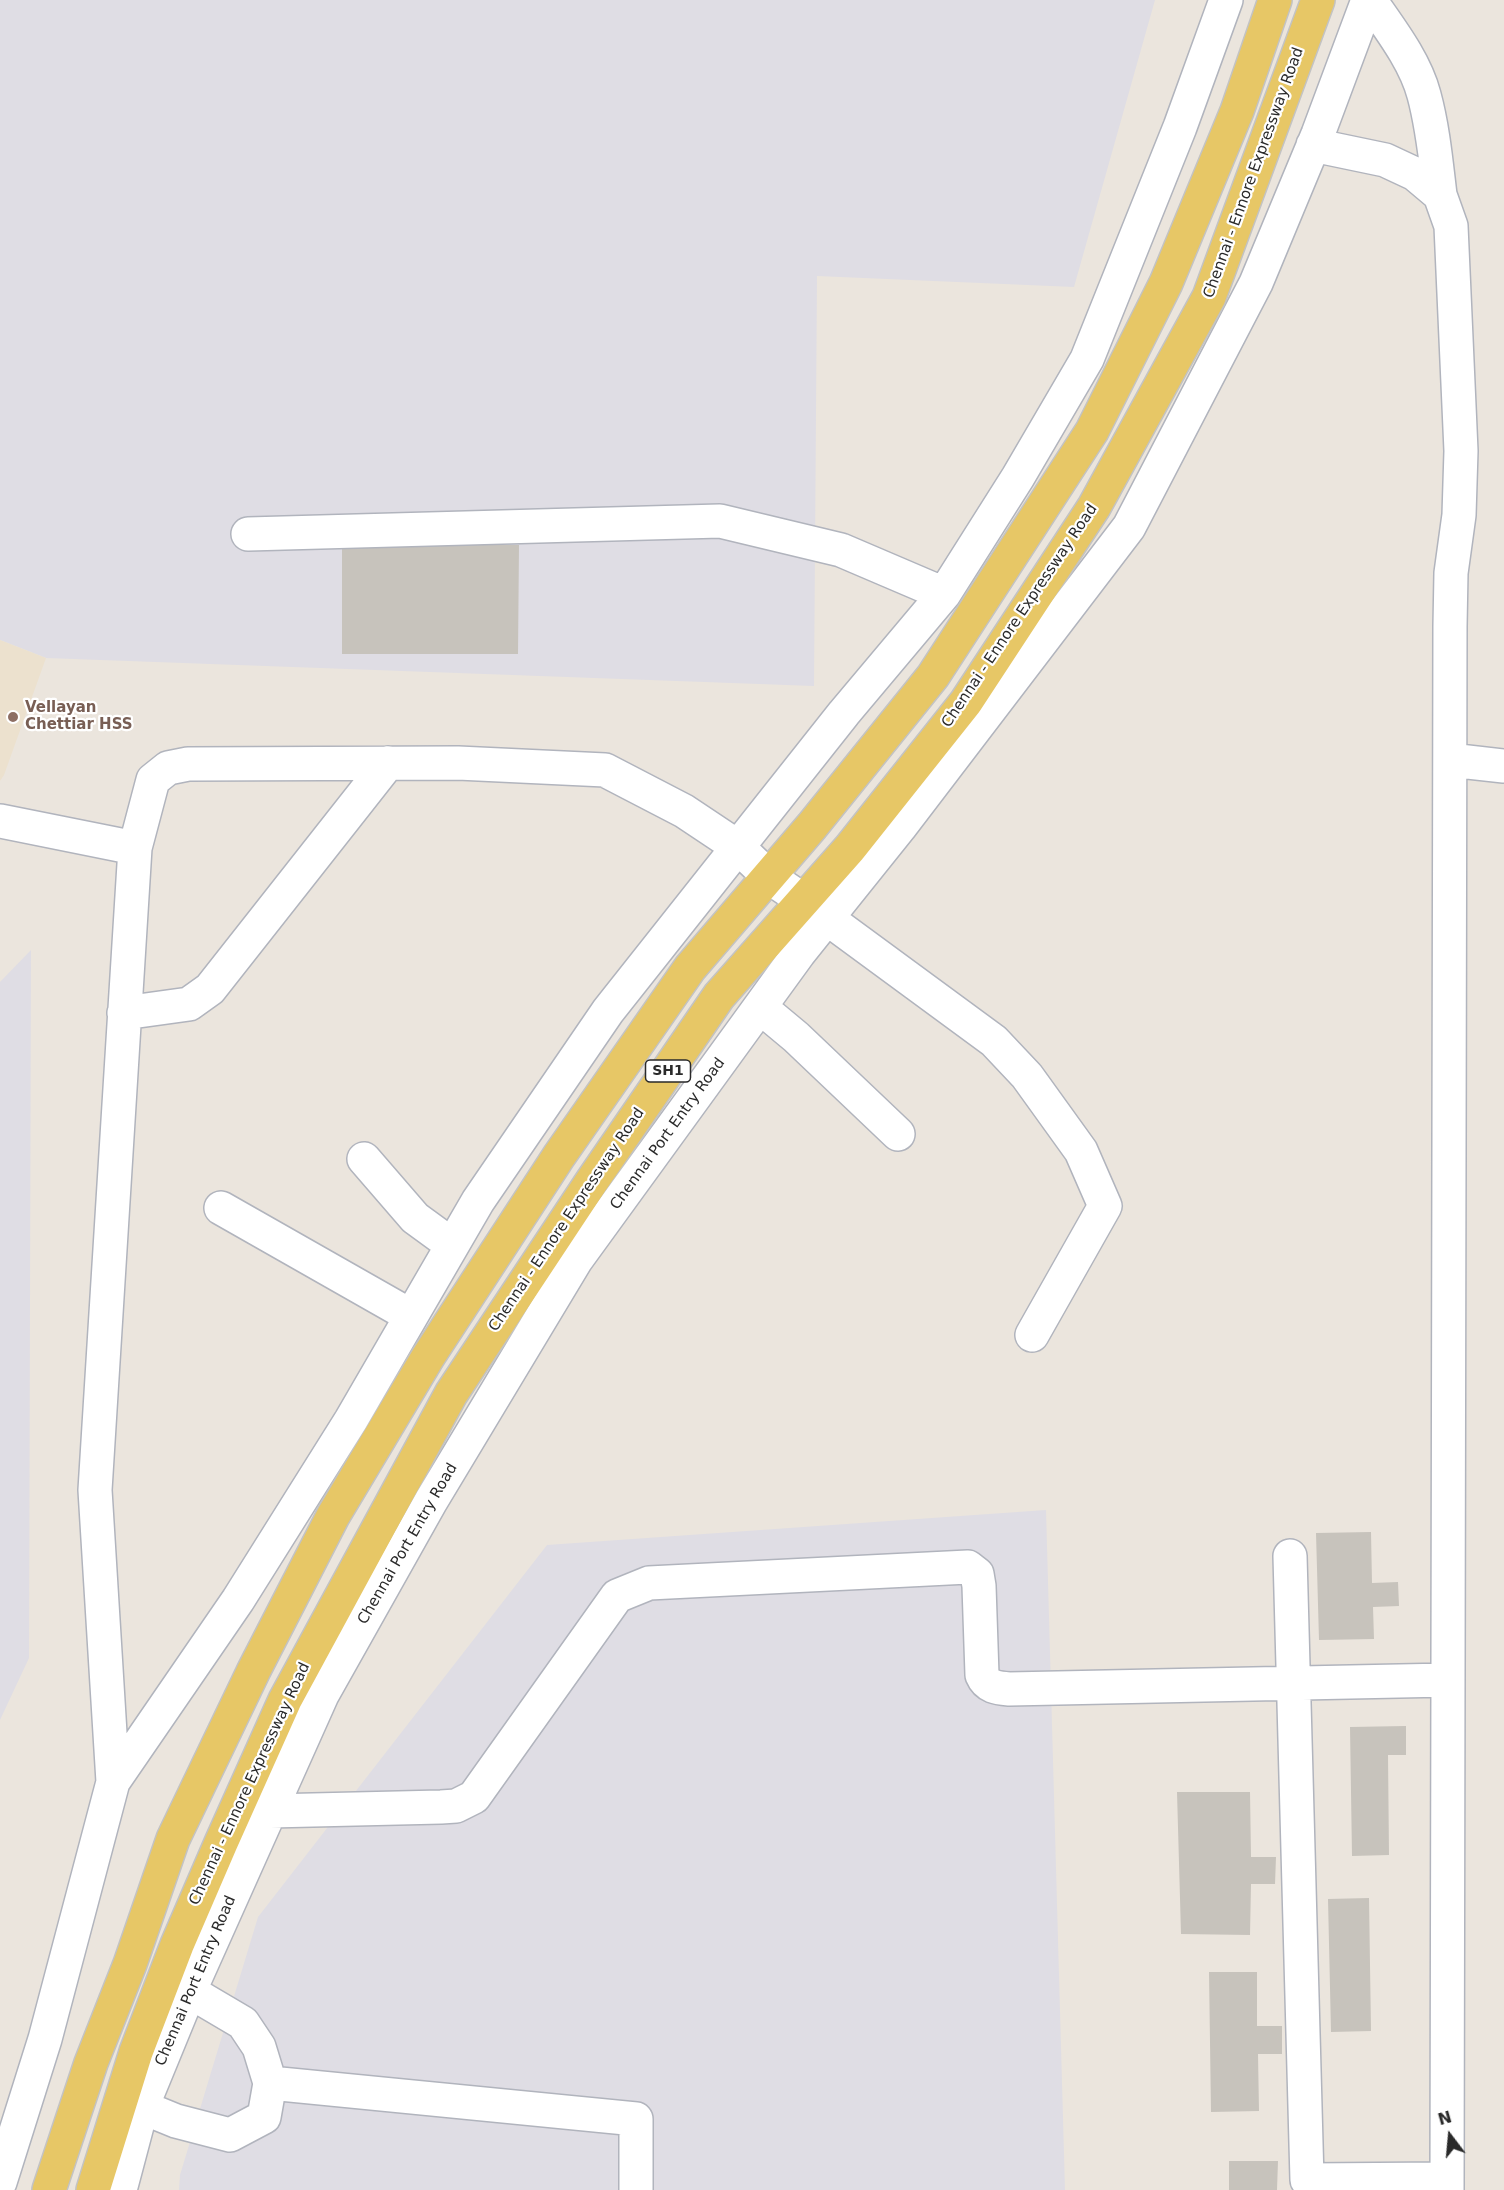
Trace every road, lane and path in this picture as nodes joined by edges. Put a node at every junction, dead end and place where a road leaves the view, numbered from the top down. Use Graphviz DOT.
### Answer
graph roads {
  1 [pos="1226,0"];
  2 [pos="1275,0"];
  3 [pos="1318,0"];
  4 [pos="1369,0"];
  5 [pos="1313,145"];
  6 [pos="1440,195"];
  7 [pos="248,534"];
  8 [pos="944,594"];
  9 [pos="1450,760"];
  10 [pos="388,763"];
  11 [pos="1504,766"];
  12 [pos="0,821"];
  13 [pos="738,847"];
  14 [pos="135,849"];
  15 [pos="769,877"];
  16 [pos="815,910"];
  17 [pos="760,1006"];
  18 [pos="124,1013"];
  19 [pos="898,1134"];
  20 [pos="364,1160"];
  21 [pos="221,1208"];
  22 [pos="452,1245"];
  23 [pos="411,1316"];
  24 [pos="1032,1335"];
  25 [pos="1290,1556"];
  26 [pos="1448,1680"];
  27 [pos="1293,1683"];
  28 [pos="113,1782"];
  29 [pos="270,1811"];
  30 [pos="178,1982"];
  31 [pos="270,2083"];
  32 [pos="132,2103"];
  33 [pos="0,2182"];
  34 [pos="1447,2184"];
  35 [pos="50,2190"];
  36 [pos="93,2190"];
  37 [pos="120,2190"];
  38 [pos="636,2190"];
  1 -- 8 [label="street"];
  2 -- 15 [label="main road, SH1"];
  3 -- 16 [label="main road, Chennai - Ennore Expressway Road / SH1"];
  4 -- 5 [label="street, Chennai Port Entry Road"];
  4 -- 6 [label="street"];
  5 -- 6 [label="street"];
  5 -- 16 [label="street, Chennai Port Entry Road"];
  6 -- 9 [label="street"];
  7 -- 8 [label="street"];
  8 -- 13 [label="street"];
  9 -- 11 [label="street"];
  9 -- 26 [label="street"];
  10 -- 13 [label="street"];
  10 -- 14 [label="street"];
  10 -- 18 [label="street"];
  12 -- 14 [label="street"];
  13 -- 15 [label="street"];
  13 -- 22 [label="street"];
  14 -- 18 [label="street"];
  15 -- 16 [label="street"];
  15 -- 35 [label="main road, SH1"];
  16 -- 17 [label="street, Chennai Port Entry Road"];
  16 -- 24 [label="street"];
  16 -- 30 [label="main road, Chennai - Ennore Expressway Road / SH1"];
  17 -- 19 [label="street"];
  17 -- 29 [label="street, Chennai Port Entry Road"];
  18 -- 28 [label="street"];
  20 -- 22 [label="street"];
  21 -- 23 [label="street"];
  22 -- 23 [label="street"];
  23 -- 28 [label="street"];
  25 -- 27 [label="street"];
  26 -- 27 [label="street"];
  26 -- 34 [label="street"];
  27 -- 29 [label="street"];
  27 -- 34 [label="street"];
  28 -- 33 [label="street"];
  29 -- 30 [label="street, Chennai Port Entry Road"];
  30 -- 31 [label="street"];
  30 -- 32 [label="main road, Chennai - Ennore Expressway Road / SH1"];
  31 -- 32 [label="street"];
  31 -- 38 [label="street"];
  32 -- 36 [label="main road, Chennai - Ennore Expressway Road / SH1"];
  32 -- 37 [label="street"];
}
